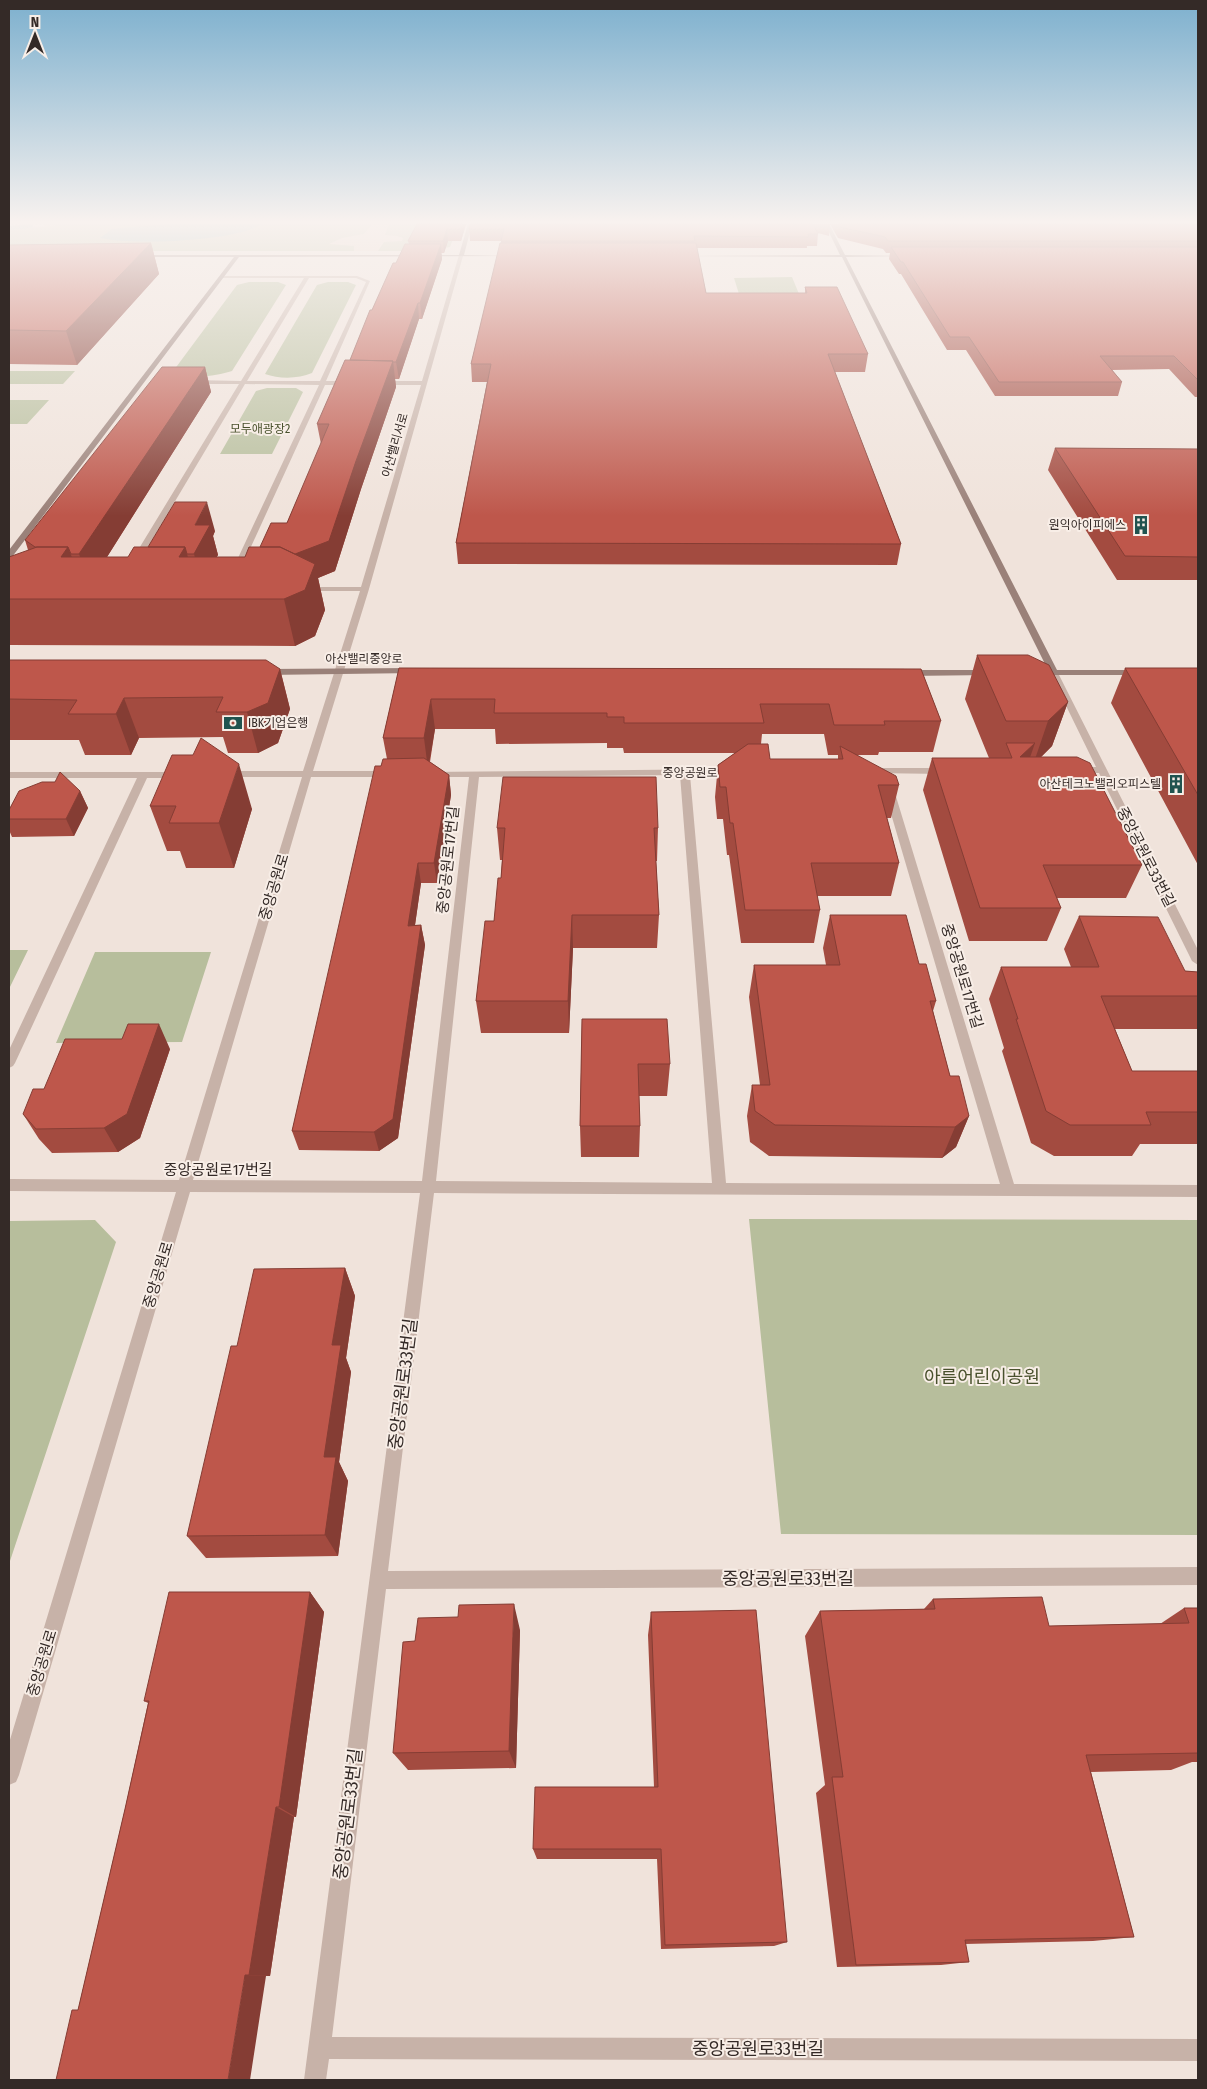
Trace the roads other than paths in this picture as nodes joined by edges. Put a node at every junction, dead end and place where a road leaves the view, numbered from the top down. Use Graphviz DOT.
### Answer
graph roads {
  1 [pos="189,321"];
  2 [pos="281,321"];
  3 [pos="351,321"];
  4 [pos="441,321"];
  5 [pos="876,321"];
  6 [pos="142,382"];
  7 [pos="151,382"];
  8 [pos="187,382"];
  9 [pos="244,382"];
  10 [pos="324,383"];
  11 [pos="359,383"];
  12 [pos="368,383"];
  13 [pos="425,383"];
  14 [pos="9,555"];
  15 [pos="131,568"];
  16 [pos="230,582"];
  17 [pos="295,588"];
  18 [pos="365,589"];
  19 [pos="338,671"];
  20 [pos="254,672"];
  21 [pos="419,672"];
  22 [pos="892,673"];
  23 [pos="999,673"];
  24 [pos="1026,673"];
  25 [pos="1054,673"];
  26 [pos="1152,673"];
  27 [pos="1066,770"];
  28 [pos="1102,770"];
  29 [pos="884,771"];
  30 [pos="955,771"];
  31 [pos="742,772"];
  32 [pos="864,772"];
  33 [pos="684,773"];
  34 [pos="189,774"];
  35 [pos="217,774"];
  36 [pos="307,774"];
  37 [pos="396,774"];
  38 [pos="416,774"];
  39 [pos="474,774"];
  40 [pos="9,775"];
  41 [pos="143,775"];
  42 [pos="1198,961"];
  43 [pos="9,1063"];
  44 [pos="9,1186"];
  45 [pos="184,1186"];
  46 [pos="428,1187"];
  47 [pos="719,1188"];
  48 [pos="1009,1190"];
  49 [pos="1198,1191"];
  50 [pos="1198,1576"];
  51 [pos="378,1580"];
  52 [pos="9,1775"];
  53 [pos="318,2048"];
  54 [pos="1198,2050"];
  55 [pos="314,2080"];
  1 -- 6 [label="street"];
  2 -- 9 [label="street"];
  3 -- 10 [label="street"];
  4 -- 13 [label="street, 아산밸리서로"];
  5 -- 25 [label="street"];
  6 -- 7 [label="street"];
  6 -- 14 [label="street"];
  8 -- 9 [label="street"];
  9 -- 10 [label="street"];
  9 -- 15 [label="street"];
  10 -- 11 [label="street"];
  10 -- 16 [label="street"];
  12 -- 13 [label="street"];
  13 -- 18 [label="street, 아산밸리서로"];
  17 -- 18 [label="street"];
  18 -- 19 [label="street, 아산밸리서로"];
  19 -- 20 [label="street, 아산밸리중앙로"];
  19 -- 21 [label="street, 아산밸리중앙로"];
  19 -- 36 [label="street, 중앙공원로"];
  22 -- 23 [label="street"];
  24 -- 25 [label="street"];
  25 -- 26 [label="street"];
  25 -- 28 [label="street, 중앙공원로33번길"];
  27 -- 28 [label="street"];
  28 -- 42 [label="street, 중앙공원로33번길"];
  29 -- 30 [label="street"];
  29 -- 32 [label="street"];
  29 -- 48 [label="street, 중앙공원로17번길"];
  31 -- 33 [label="street, 중앙공원로"];
  33 -- 39 [label="street, 중앙공원로"];
  33 -- 47 [label="street"];
  34 -- 41 [label="street"];
  35 -- 36 [label="street"];
  36 -- 37 [label="street"];
  36 -- 45 [label="street, 중앙공원로"];
  38 -- 39 [label="street, 중앙공원로"];
  39 -- 46 [label="street, 중앙공원로17번길"];
  40 -- 41 [label="street"];
  41 -- 43 [label="street"];
  44 -- 45 [label="street, 중앙공원로17번길"];
  45 -- 46 [label="street, 중앙공원로17번길"];
  45 -- 52 [label="street, 중앙공원로"];
  46 -- 47 [label="street, 중앙공원로17번길"];
  46 -- 51 [label="street, 중앙공원로33번길"];
  47 -- 48 [label="street, 중앙공원로17번길"];
  48 -- 49 [label="street, 중앙공원로17번길"];
  50 -- 51 [label="street, 중앙공원로33번길"];
  51 -- 53 [label="street, 중앙공원로33번길"];
  53 -- 54 [label="street, 중앙공원로33번길"];
  53 -- 55 [label="street, 중앙공원로33번길"];
}
